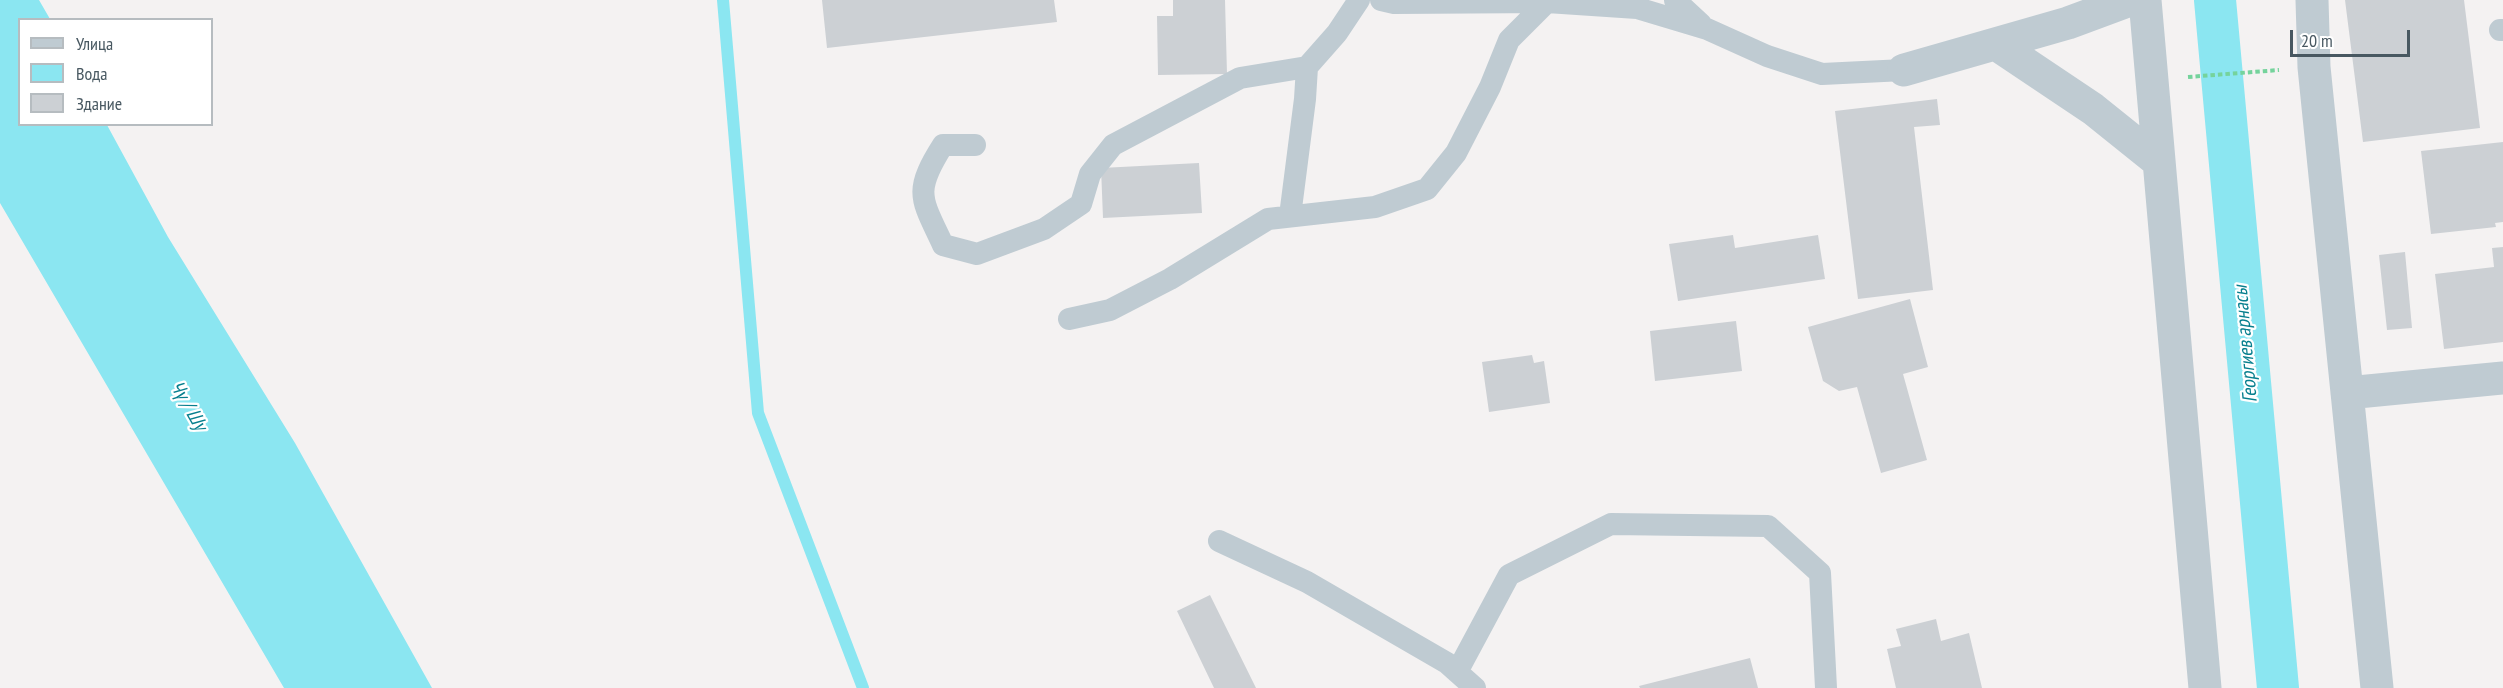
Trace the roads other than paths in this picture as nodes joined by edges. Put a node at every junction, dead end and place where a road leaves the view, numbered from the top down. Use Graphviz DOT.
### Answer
graph roads {
  1 [pos="1359,0"];
  2 [pos="1381,0"];
  3 [pos="1674,0"];
  4 [pos="2130,0"];
  5 [pos="2145,0"];
  6 [pos="2312,0"];
  7 [pos="1546,2"];
  8 [pos="1707,29"];
  9 [pos="1996,44"];
  10 [pos="1306,67"];
  11 [pos="1904,70"];
  12 [pos="975,145"];
  13 [pos="2159,162"];
  14 [pos="1290,216"];
  15 [pos="1069,320"];
  16 [pos="2503,378"];
  17 [pos="2346,393"];
  18 [pos="1219,541"];
  19 [pos="1457,672"];
  20 [pos="1475,688"];
  21 [pos="1826,688"];
  22 [pos="2205,688"];
  23 [pos="2377,688"];
  1 -- 10 [label="lane"];
  2 -- 7 [label="lane"];
  3 -- 8 [label="lane"];
  4 -- 9 [label="street"];
  5 -- 13 [label="street"];
  6 -- 17 [label="street"];
  7 -- 8 [label="lane"];
  7 -- 14 [label="lane"];
  8 -- 11 [label="lane"];
  9 -- 11 [label="street"];
  9 -- 13 [label="street"];
  10 -- 12 [label="lane"];
  10 -- 14 [label="lane"];
  13 -- 22 [label="street"];
  14 -- 15 [label="lane"];
  16 -- 17 [label="street"];
  17 -- 23 [label="street"];
  18 -- 19 [label="lane"];
  19 -- 20 [label="lane"];
  19 -- 21 [label="lane"];
}
